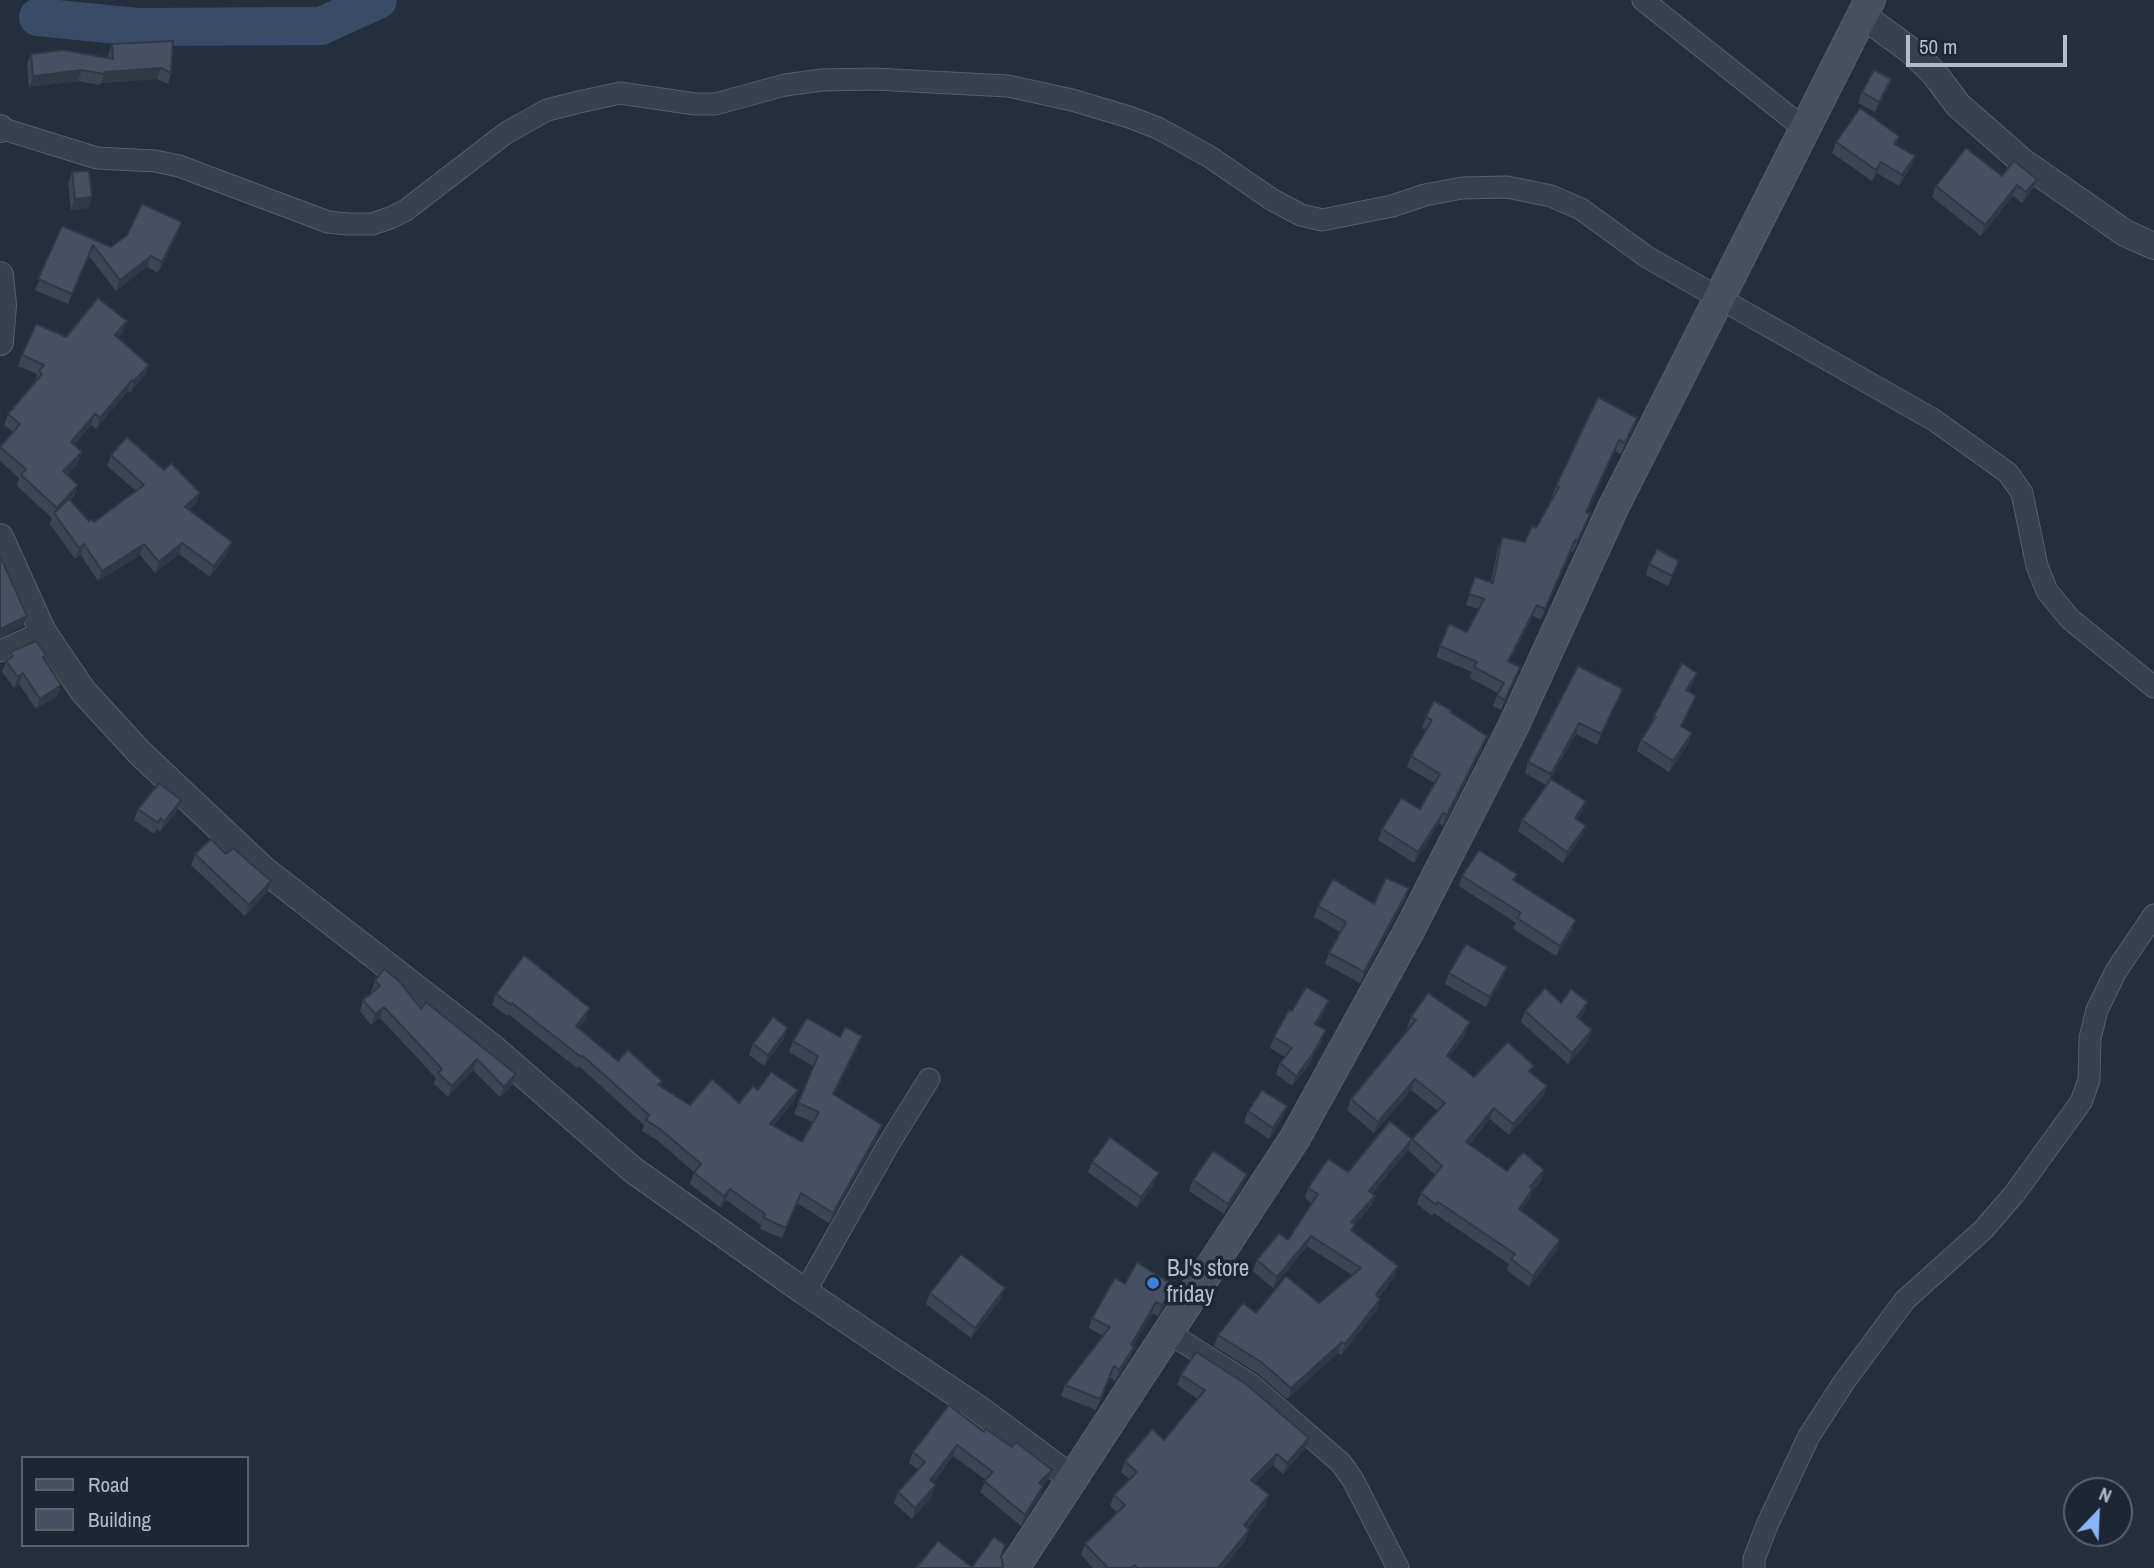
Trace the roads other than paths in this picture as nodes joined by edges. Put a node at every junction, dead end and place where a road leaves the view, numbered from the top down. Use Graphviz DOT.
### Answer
graph roads {
  1 [pos="1643,0"];
  2 [pos="1866,7"];
  3 [pos="0,128"];
  4 [pos="1806,130"];
  5 [pos="2154,246"];
  6 [pos="0,275"];
  7 [pos="1720,299"];
  8 [pos="0,342"];
  9 [pos="0,537"];
  10 [pos="43,632"];
  11 [pos="0,651"];
  12 [pos="2154,687"];
  13 [pos="2154,915"];
  14 [pos="929,1079"];
  15 [pos="805,1292"];
  16 [pos="1169,1333"];
  17 [pos="1074,1480"];
  18 [pos="1014,1568"];
  19 [pos="1398,1568"];
  20 [pos="1754,1568"];
  1 -- 4 [label="street"];
  2 -- 4 [label="main road"];
  2 -- 5 [label="street"];
  3 -- 7 [label="street"];
  4 -- 7 [label="main road"];
  6 -- 8 [label="street"];
  7 -- 12 [label="street"];
  7 -- 16 [label="main road"];
  9 -- 10 [label="street"];
  10 -- 11 [label="street"];
  10 -- 15 [label="street"];
  13 -- 20 [label="street"];
  14 -- 15 [label="street"];
  15 -- 17 [label="street"];
  16 -- 17 [label="main road"];
  16 -- 19 [label="street"];
  17 -- 18 [label="main road"];
}
